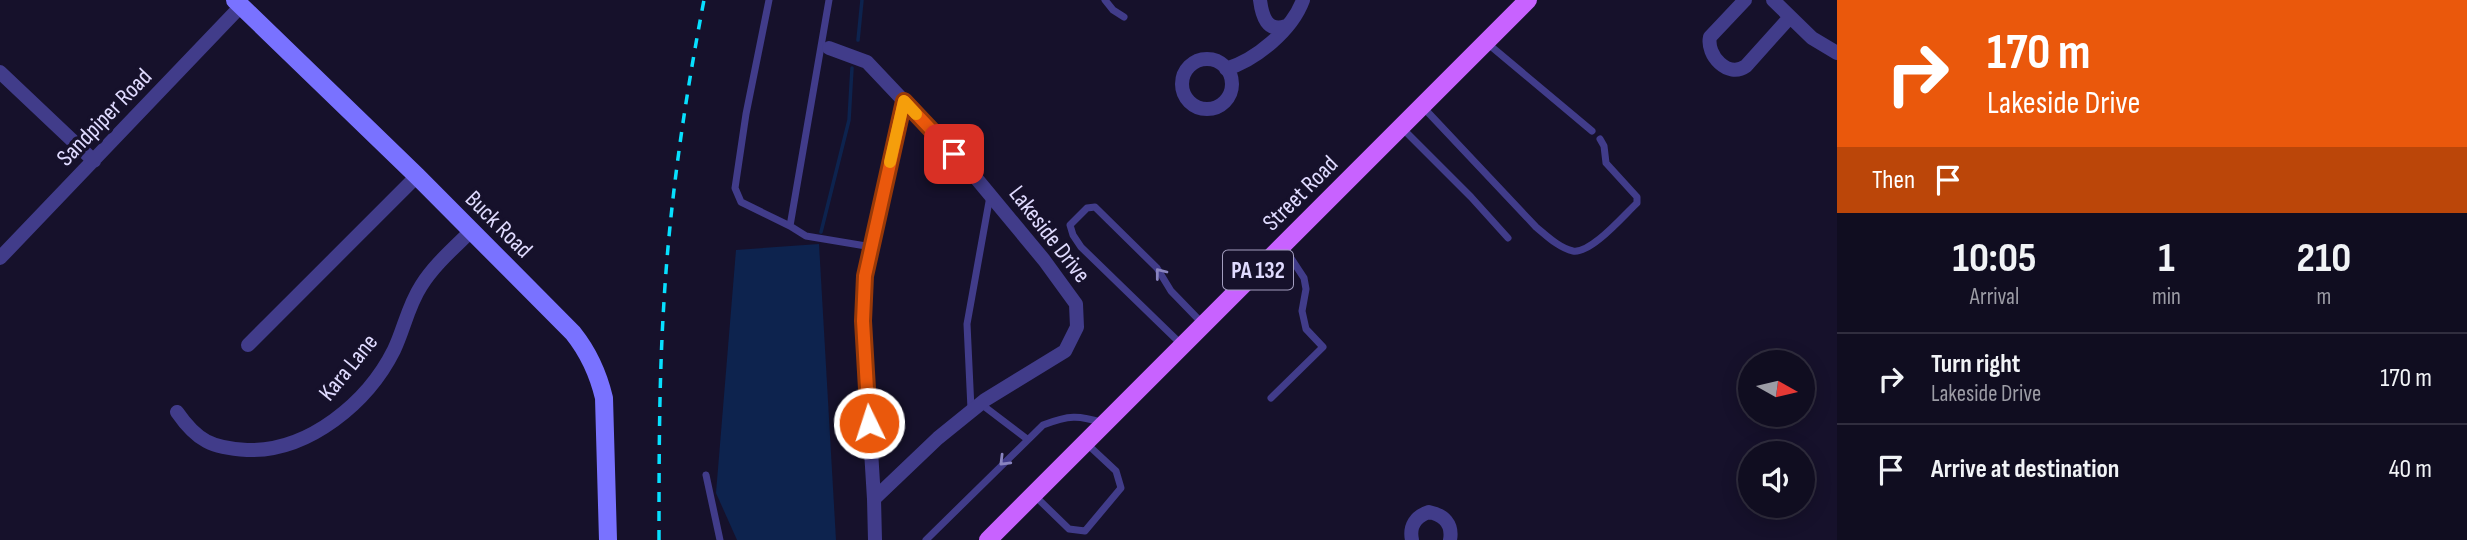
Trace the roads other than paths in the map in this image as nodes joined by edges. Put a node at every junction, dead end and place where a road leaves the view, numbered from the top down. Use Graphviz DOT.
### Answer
graph roads {
  1 [pos="769,0"];
  2 [pos="829,0"];
  3 [pos="1105,0"];
  4 [pos="1260,0"];
  5 [pos="1303,0"];
  6 [pos="1528,0"];
  7 [pos="1745,0"];
  8 [pos="1773,0"];
  9 [pos="238,3"];
  10 [pos="1124,17"];
  11 [pos="1790,17"];
  12 [pos="1279,27"];
  13 [pos="1486,42"];
  14 [pos="825,45"];
  15 [pos="1837,53"];
  16 [pos="1226,69"];
  17 [pos="0,72"];
  18 [pos="904,101"];
  19 [pos="1422,106"];
  20 [pos="1401,127"];
  21 [pos="1592,131"];
  22 [pos="1600,139"];
  23 [pos="94,161"];
  24 [pos="417,176"];
  25 [pos="990,195"];
  26 [pos="790,226"];
  27 [pos="471,231"];
  28 [pos="1508,238"];
  29 [pos="1283,245"];
  30 [pos="872,247"];
  31 [pos="0,258"];
  32 [pos="1203,324"];
  33 [pos="248,345"];
  34 [pos="1182,345"];
  35 [pos="1270,398"];
  36 [pos="976,407"];
  37 [pos="177,412"];
  38 [pos="1104,423"];
  39 [pos="1027,439"];
  40 [pos="1086,442"];
  41 [pos="706,475"];
  42 [pos="1033,494"];
  43 [pos="874,499"];
  44 [pos="608,540"];
  45 [pos="720,540"];
  46 [pos="875,540"];
  47 [pos="926,540"];
  48 [pos="988,540"];
  49 [pos="1412,540"];
  50 [pos="1450,540"];
  1 -- 26 [label="lane"];
  2 -- 14 [label="lane"];
  3 -- 10 [label="lane"];
  4 -- 12 [label="street"];
  5 -- 12 [label="street"];
  6 -- 13 [label="main road, Street Road / PA 132"];
  7 -- 11 [label="street"];
  8 -- 11 [label="street"];
  9 -- 23 [label="street, Sandpiper Road"];
  9 -- 24 [label="street, Buck Road"];
  11 -- 15 [label="street"];
  12 -- 16 [label="street"];
  13 -- 19 [label="main road, Street Road / PA 132"];
  13 -- 21 [label="lane"];
  14 -- 18 [label="street, Lakeside Drive"];
  14 -- 26 [label="lane"];
  17 -- 23 [label="street"];
  18 -- 25 [label="street, Lakeside Drive"];
  18 -- 30 [label="street"];
  19 -- 20 [label="main road, Street Road / PA 132"];
  19 -- 22 [label="lane"];
  20 -- 28 [label="lane"];
  20 -- 29 [label="main road, Street Road / PA 132"];
  23 -- 31 [label="street, Sandpiper Road"];
  24 -- 27 [label="street, Buck Road"];
  24 -- 33 [label="street"];
  25 -- 36 [label="lane"];
  25 -- 36 [label="street, Lakeside Drive"];
  26 -- 30 [label="lane"];
  27 -- 37 [label="street, Kara Lane"];
  27 -- 44 [label="street, Buck Road"];
  29 -- 32 [label="main road, Street Road / PA 132"];
  29 -- 35 [label="lane"];
  30 -- 43 [label="street"];
  32 -- 34 [label="main road, Street Road / PA 132"];
  32 -- 34 [label="lane, one-way"];
  34 -- 38 [label="main road, Street Road / PA 132"];
  36 -- 39 [label="lane"];
  36 -- 43 [label="street, Lakeside Drive"];
  38 -- 39 [label="lane"];
  38 -- 40 [label="main road, Street Road / PA 132"];
  39 -- 47 [label="lane, one-way"];
  40 -- 42 [label="main road, Street Road / PA 132"];
  40 -- 42 [label="lane"];
  41 -- 45 [label="lane"];
  42 -- 48 [label="main road, Street Road / PA 132"];
  43 -- 46 [label="street"];
  49 -- 50 [label="street"];
}
